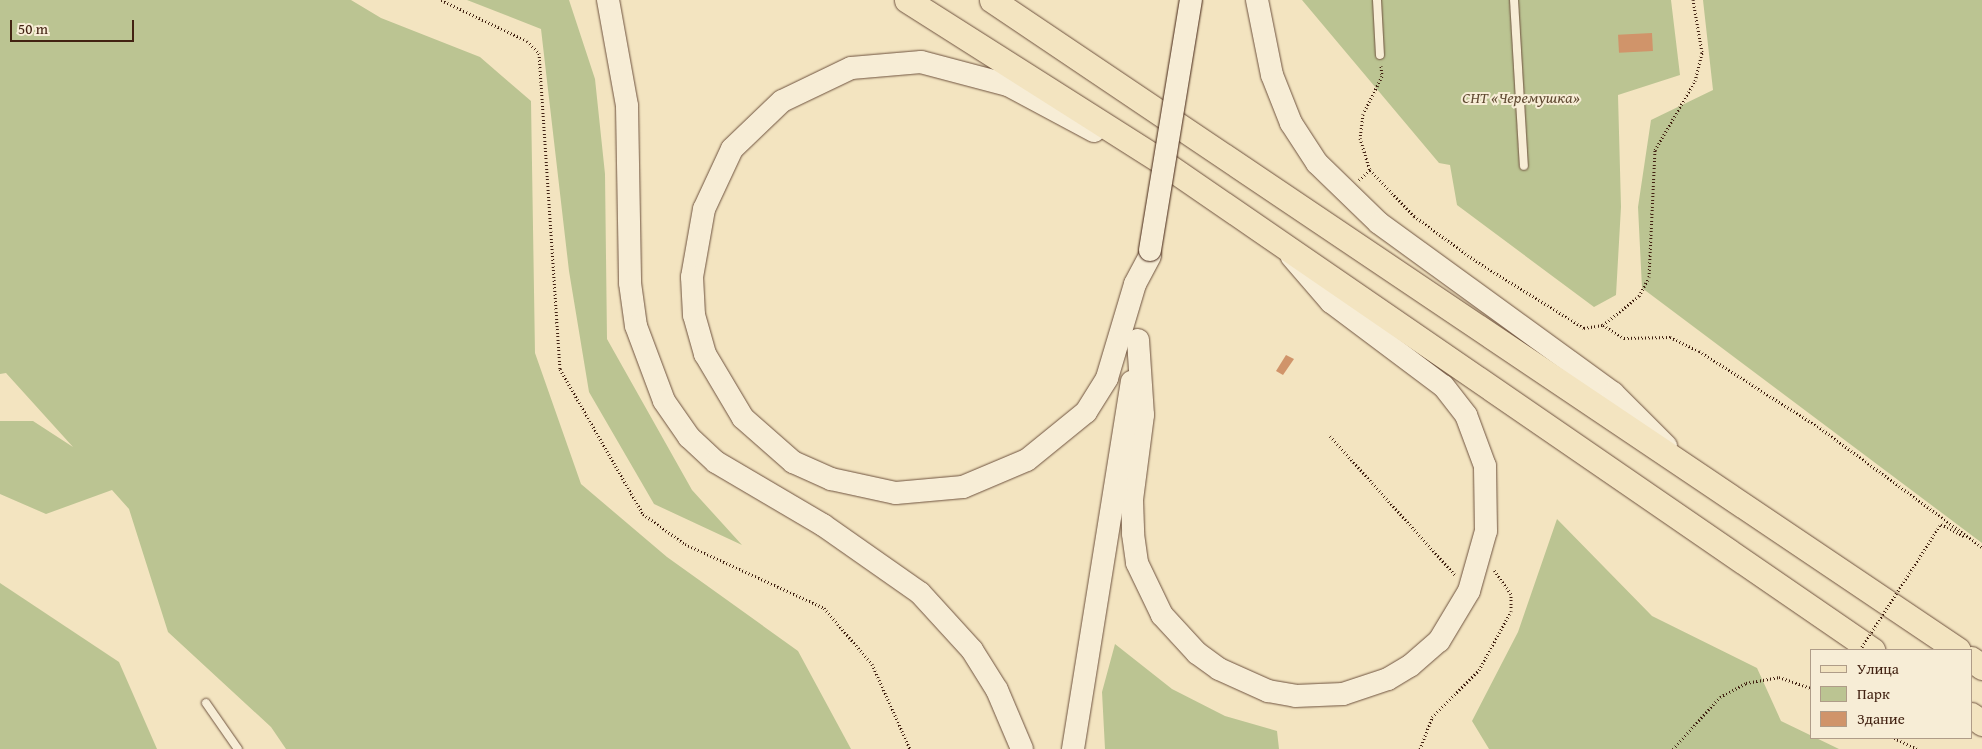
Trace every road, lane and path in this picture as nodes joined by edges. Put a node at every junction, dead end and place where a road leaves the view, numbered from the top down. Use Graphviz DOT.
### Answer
graph roads {
  1 [pos="608,0"];
  2 [pos="907,0"];
  3 [pos="992,0"];
  4 [pos="1191,0"];
  5 [pos="1257,0"];
  6 [pos="1377,0"];
  7 [pos="1514,0"];
  8 [pos="1693,0"];
  9 [pos="1380,55"];
  10 [pos="1162,162"];
  11 [pos="1524,166"];
  12 [pos="1282,245"];
  13 [pos="1150,253"];
  14 [pos="1603,324"];
  15 [pos="1138,340"];
  16 [pos="1330,436"];
  17 [pos="1691,471"];
  18 [pos="1974,541"];
  19 [pos="1982,547"];
  20 [pos="1483,555"];
  21 [pos="1470,591"];
  22 [pos="1861,649"];
  23 [pos="1871,649"];
  24 [pos="1957,649"];
  25 [pos="1810,688"];
  26 [pos="206,703"];
  27 [pos="1896,739"];
  28 [pos="238,749"];
  29 [pos="1022,749"];
  30 [pos="1073,749"];
  31 [pos="1420,749"];
  32 [pos="1673,749"];
  33 [pos="1918,749"];
  1 -- 29 [label="main road"];
  2 -- 10 [label="main road"];
  3 -- 17 [label="main road"];
  4 -- 13 [label="main road, bridge"];
  5 -- 17 [label="main road"];
  6 -- 9 [label="lane"];
  7 -- 11 [label="lane"];
  8 -- 14 [label="path"];
  9 -- 14 [label="path"];
  10 -- 12 [label="main road"];
  10 -- 13 [label="main road"];
  12 -- 20 [label="main road"];
  12 -- 23 [label="main road"];
  13 -- 15 [label="main road"];
  14 -- 18 [label="path"];
  15 -- 21 [label="main road"];
  15 -- 30 [label="main road"];
  16 -- 21 [label="path"];
  17 -- 24 [label="main road"];
  18 -- 19 [label="path"];
  18 -- 22 [label="path, bridge"];
  20 -- 21 [label="main road"];
  20 -- 31 [label="path"];
  25 -- 32 [label="path"];
  26 -- 28 [label="lane"];
  27 -- 33 [label="path"];
}
